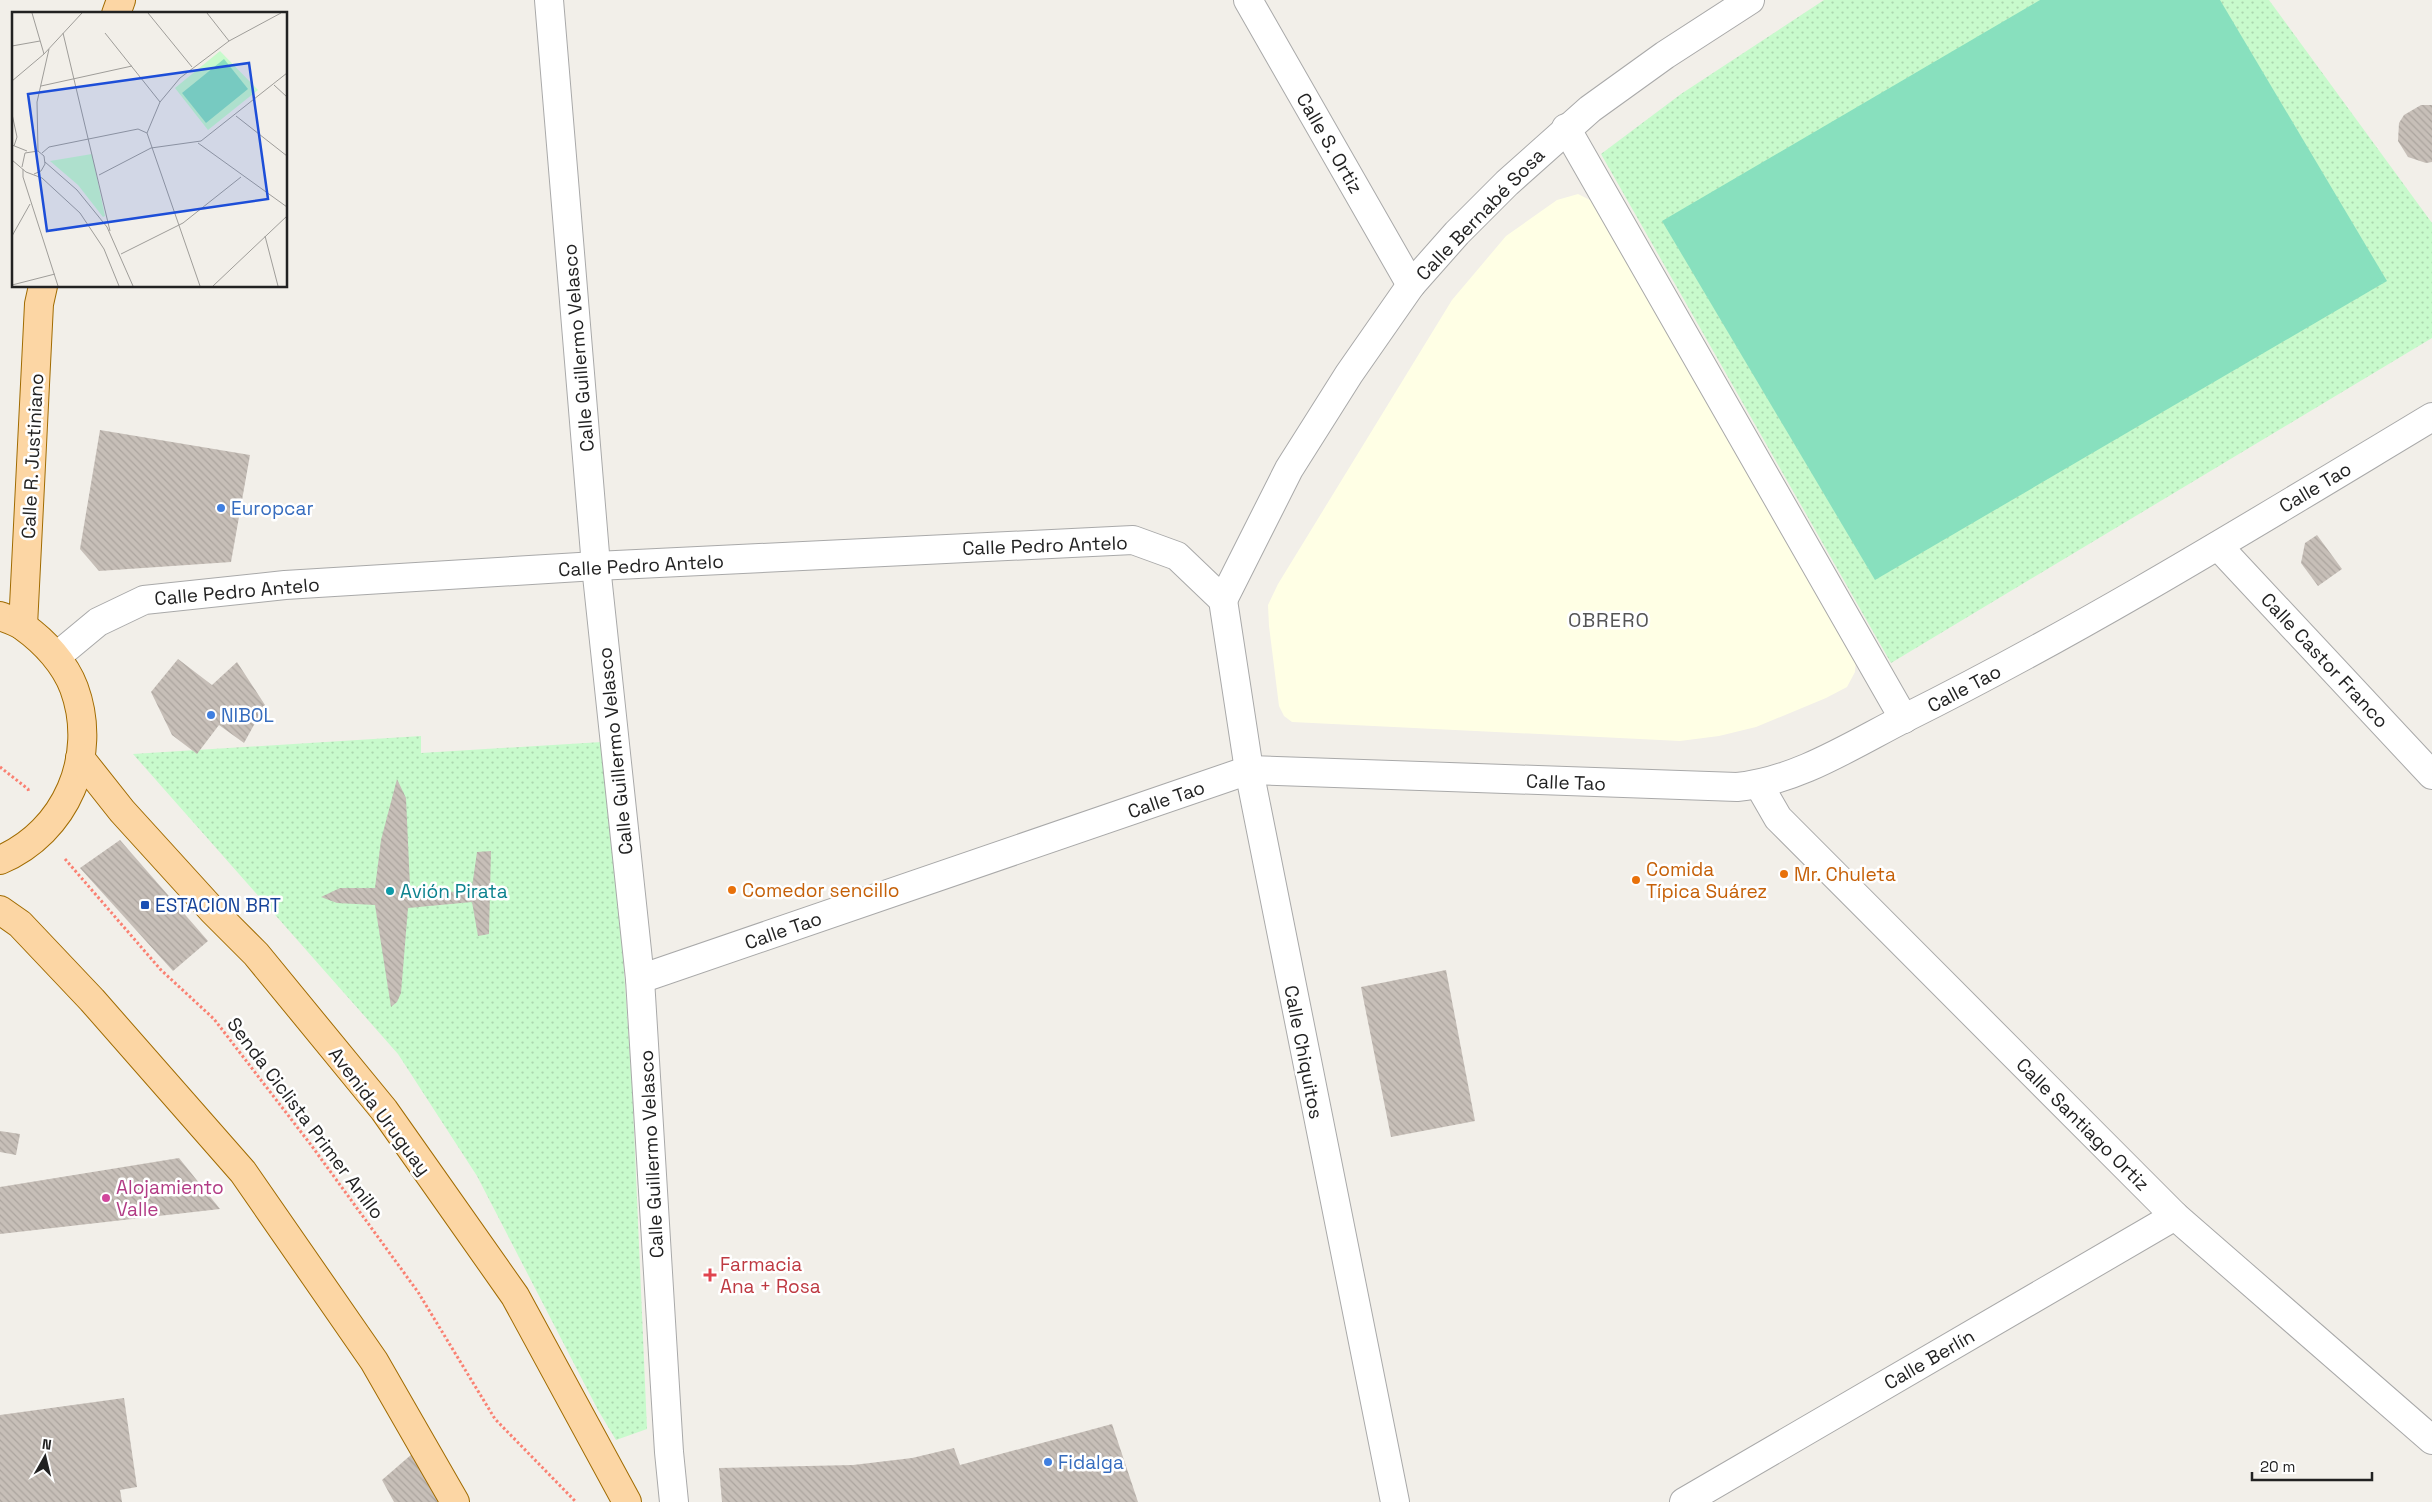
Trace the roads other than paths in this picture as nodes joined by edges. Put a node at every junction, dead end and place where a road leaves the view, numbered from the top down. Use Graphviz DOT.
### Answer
graph roads {
  1 [pos="121,0"];
  2 [pos="549,0"];
  3 [pos="1248,0"];
  4 [pos="1750,0"];
  5 [pos="117,12"];
  6 [pos="1566,128"];
  7 [pos="1411,285"];
  8 [pos="43,288"];
  9 [pos="2432,417"];
  10 [pos="2218,546"];
  11 [pos="596,566"];
  12 [pos="1223,600"];
  13 [pos="12,621"];
  14 [pos="57,656"];
  15 [pos="1904,719"];
  16 [pos="80,758"];
  17 [pos="1249,770"];
  18 [pos="2432,775"];
  19 [pos="1759,785"];
  20 [pos="0,860"];
  21 [pos="0,910"];
  22 [pos="640,979"];
  23 [pos="2175,1216"];
  24 [pos="2432,1440"];
  25 [pos="455,1502"];
  26 [pos="627,1502"];
  27 [pos="674,1502"];
  28 [pos="1395,1502"];
  29 [pos="1684,1502"];
  1 -- 5 [label="main road"];
  2 -- 11 [label="street, Calle Guillermo Velasco"];
  3 -- 7 [label="street, Calle S. Ortiz"];
  4 -- 6 [label="street, Calle Bernabé Sosa"];
  6 -- 7 [label="street, Calle Bernabé Sosa"];
  6 -- 15 [label="street"];
  7 -- 12 [label="street, Calle Bernabé Sosa"];
  8 -- 13 [label="main road, Calle R. Justiniano"];
  9 -- 10 [label="street, Calle Tao"];
  10 -- 15 [label="street, Calle Tao"];
  10 -- 18 [label="street, Calle Castor Franco"];
  11 -- 12 [label="street, Calle Pedro Antelo"];
  11 -- 14 [label="street, Calle Pedro Antelo"];
  11 -- 22 [label="street, Calle Guillermo Velasco"];
  12 -- 17 [label="street, Calle Chiquitos"];
  13 -- 14 [label="main road"];
  14 -- 16 [label="main road"];
  15 -- 19 [label="street, Calle Tao"];
  16 -- 20 [label="main road"];
  16 -- 26 [label="main road, Avenida Uruguay"];
  17 -- 19 [label="street, Calle Tao"];
  17 -- 22 [label="street, Calle Tao"];
  17 -- 28 [label="street, Calle Chiquitos"];
  19 -- 23 [label="street, Calle Santiago Ortiz"];
  21 -- 25 [label="main road"];
  22 -- 27 [label="street, Calle Guillermo Velasco"];
  23 -- 24 [label="street, Calle Santiago Ortiz"];
  23 -- 29 [label="street, Calle Berlín"];
}
